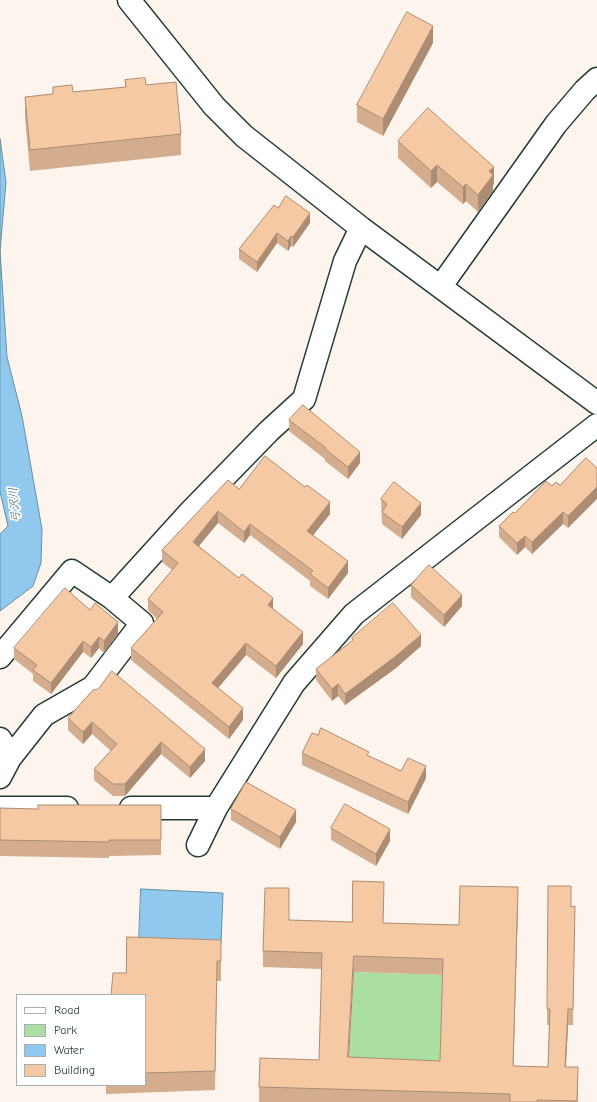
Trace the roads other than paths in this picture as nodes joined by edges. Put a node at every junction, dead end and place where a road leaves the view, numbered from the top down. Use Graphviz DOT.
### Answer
graph roads {
  1 [pos="129,0"];
  2 [pos="597,79"];
  3 [pos="360,228"];
  4 [pos="441,286"];
  5 [pos="593,394"];
  6 [pos="597,425"];
  7 [pos="112,598"];
  8 [pos="0,657"];
  9 [pos="6,748"];
  10 [pos="0,777"];
  11 [pos="0,808"];
  12 [pos="88,808"];
  13 [pos="112,808"];
  14 [pos="216,808"];
  15 [pos="198,846"];
  1 -- 3 [label="street"];
  2 -- 4 [label="street"];
  3 -- 4 [label="street"];
  3 -- 7 [label="street"];
  4 -- 5 [label="street"];
  6 -- 14 [label="street"];
  7 -- 8 [label="street"];
  7 -- 9 [label="street"];
  9 -- 10 [label="street"];
  11 -- 12 [label="street"];
  13 -- 14 [label="street"];
  14 -- 15 [label="street"];
}
